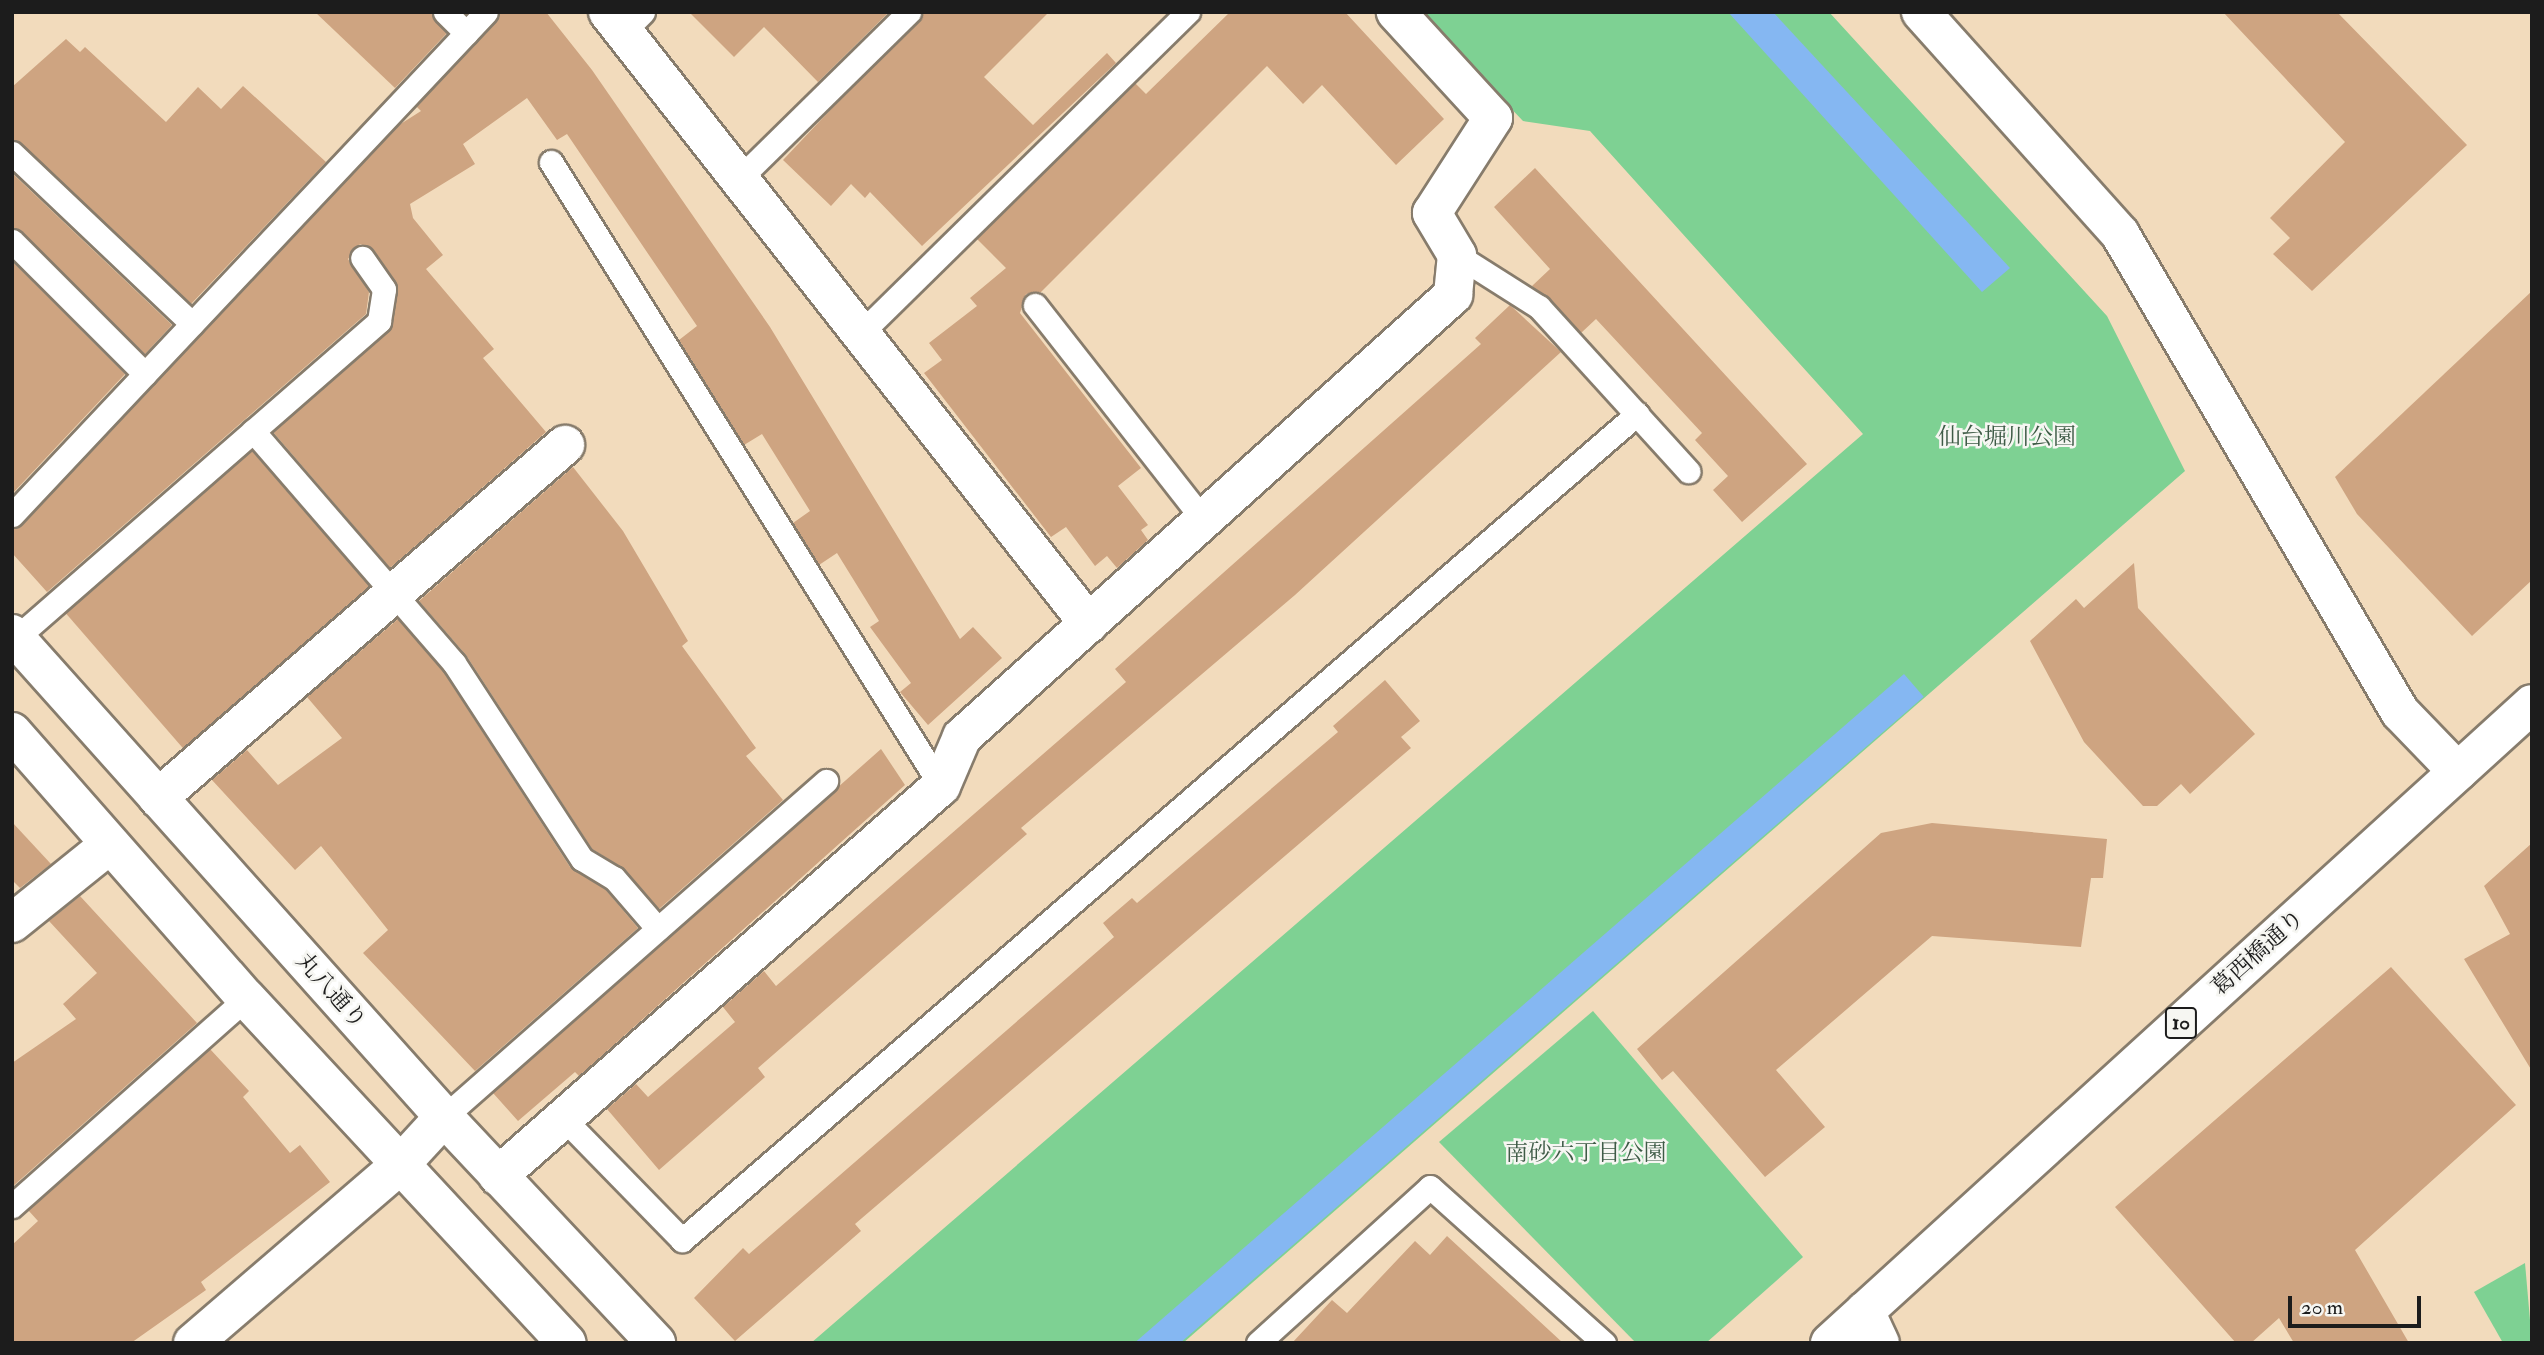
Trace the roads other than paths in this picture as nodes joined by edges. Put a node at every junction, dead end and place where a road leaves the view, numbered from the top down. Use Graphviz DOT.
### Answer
graph roads {
  1 [pos="444,12"];
  2 [pos="486,12"];
  3 [pos="909,12"];
  4 [pos="1188,12"];
  5 [pos="1396,12"];
  6 [pos="1921,12"];
  7 [pos="625,18"];
  8 [pos="466,33"];
  9 [pos="12,153"];
  10 [pos="551,162"];
  11 [pos="740,178"];
  12 [pos="12,241"];
  13 [pos="1457,255"];
  14 [pos="362,258"];
  15 [pos="1035,305"];
  16 [pos="192,324"];
  17 [pos="860,334"];
  18 [pos="145,374"];
  19 [pos="1637,414"];
  20 [pos="253,431"];
  21 [pos="565,445"];
  22 [pos="1688,471"];
  23 [pos="12,515"];
  24 [pos="1206,523"];
  25 [pos="395,591"];
  26 [pos="1089,624"];
  27 [pos="14,636"];
  28 [pos="2532,704"];
  29 [pos="12,733"];
  30 [pos="2458,772"];
  31 [pos="827,781"];
  32 [pos="941,786"];
  33 [pos="158,798"];
  34 [pos="108,845"];
  35 [pos="12,923"];
  36 [pos="658,929"];
  37 [pos="246,998"];
  38 [pos="444,1117"];
  39 [pos="562,1117"];
  40 [pos="399,1166"];
  41 [pos="498,1176"];
  42 [pos="12,1206"];
  43 [pos="1873,1327"];
  44 [pos="193,1343"];
  45 [pos="567,1343"];
  46 [pos="656,1343"];
  47 [pos="1258,1343"];
  48 [pos="1604,1343"];
  49 [pos="1830,1343"];
  1 -- 8 [label="lane"];
  2 -- 8 [label="lane"];
  3 -- 11 [label="lane"];
  4 -- 17 [label="lane"];
  5 -- 13 [label="street"];
  6 -- 30 [label="street"];
  7 -- 11 [label="street"];
  8 -- 16 [label="lane"];
  9 -- 16 [label="lane"];
  10 -- 32 [label="lane"];
  11 -- 17 [label="street"];
  12 -- 18 [label="lane"];
  13 -- 19 [label="lane"];
  13 -- 24 [label="street"];
  14 -- 20 [label="lane"];
  15 -- 24 [label="lane"];
  16 -- 18 [label="lane"];
  17 -- 26 [label="street"];
  18 -- 23 [label="lane"];
  19 -- 22 [label="lane"];
  19 -- 39 [label="lane"];
  20 -- 25 [label="lane"];
  20 -- 27 [label="lane"];
  21 -- 25 [label="street"];
  24 -- 26 [label="street"];
  25 -- 33 [label="street"];
  25 -- 36 [label="lane"];
  26 -- 32 [label="street"];
  27 -- 33 [label="street, 丸八通り"];
  28 -- 30 [label="street, 葛西橋通り / 10"];
  29 -- 34 [label="street"];
  30 -- 43 [label="street, 葛西橋通り / 10"];
  31 -- 36 [label="lane"];
  32 -- 39 [label="street"];
  33 -- 38 [label="street, 丸八通り"];
  34 -- 35 [label="street"];
  34 -- 37 [label="street"];
  36 -- 38 [label="lane"];
  37 -- 40 [label="street"];
  37 -- 42 [label="lane"];
  38 -- 40 [label="street"];
  38 -- 41 [label="street, 丸八通り"];
  39 -- 41 [label="street"];
  40 -- 44 [label="street"];
  40 -- 45 [label="street"];
  41 -- 46 [label="street, 丸八通り"];
  43 -- 49 [label="street, 葛西橋通り / 10"];
  47 -- 48 [label="lane"];
}
